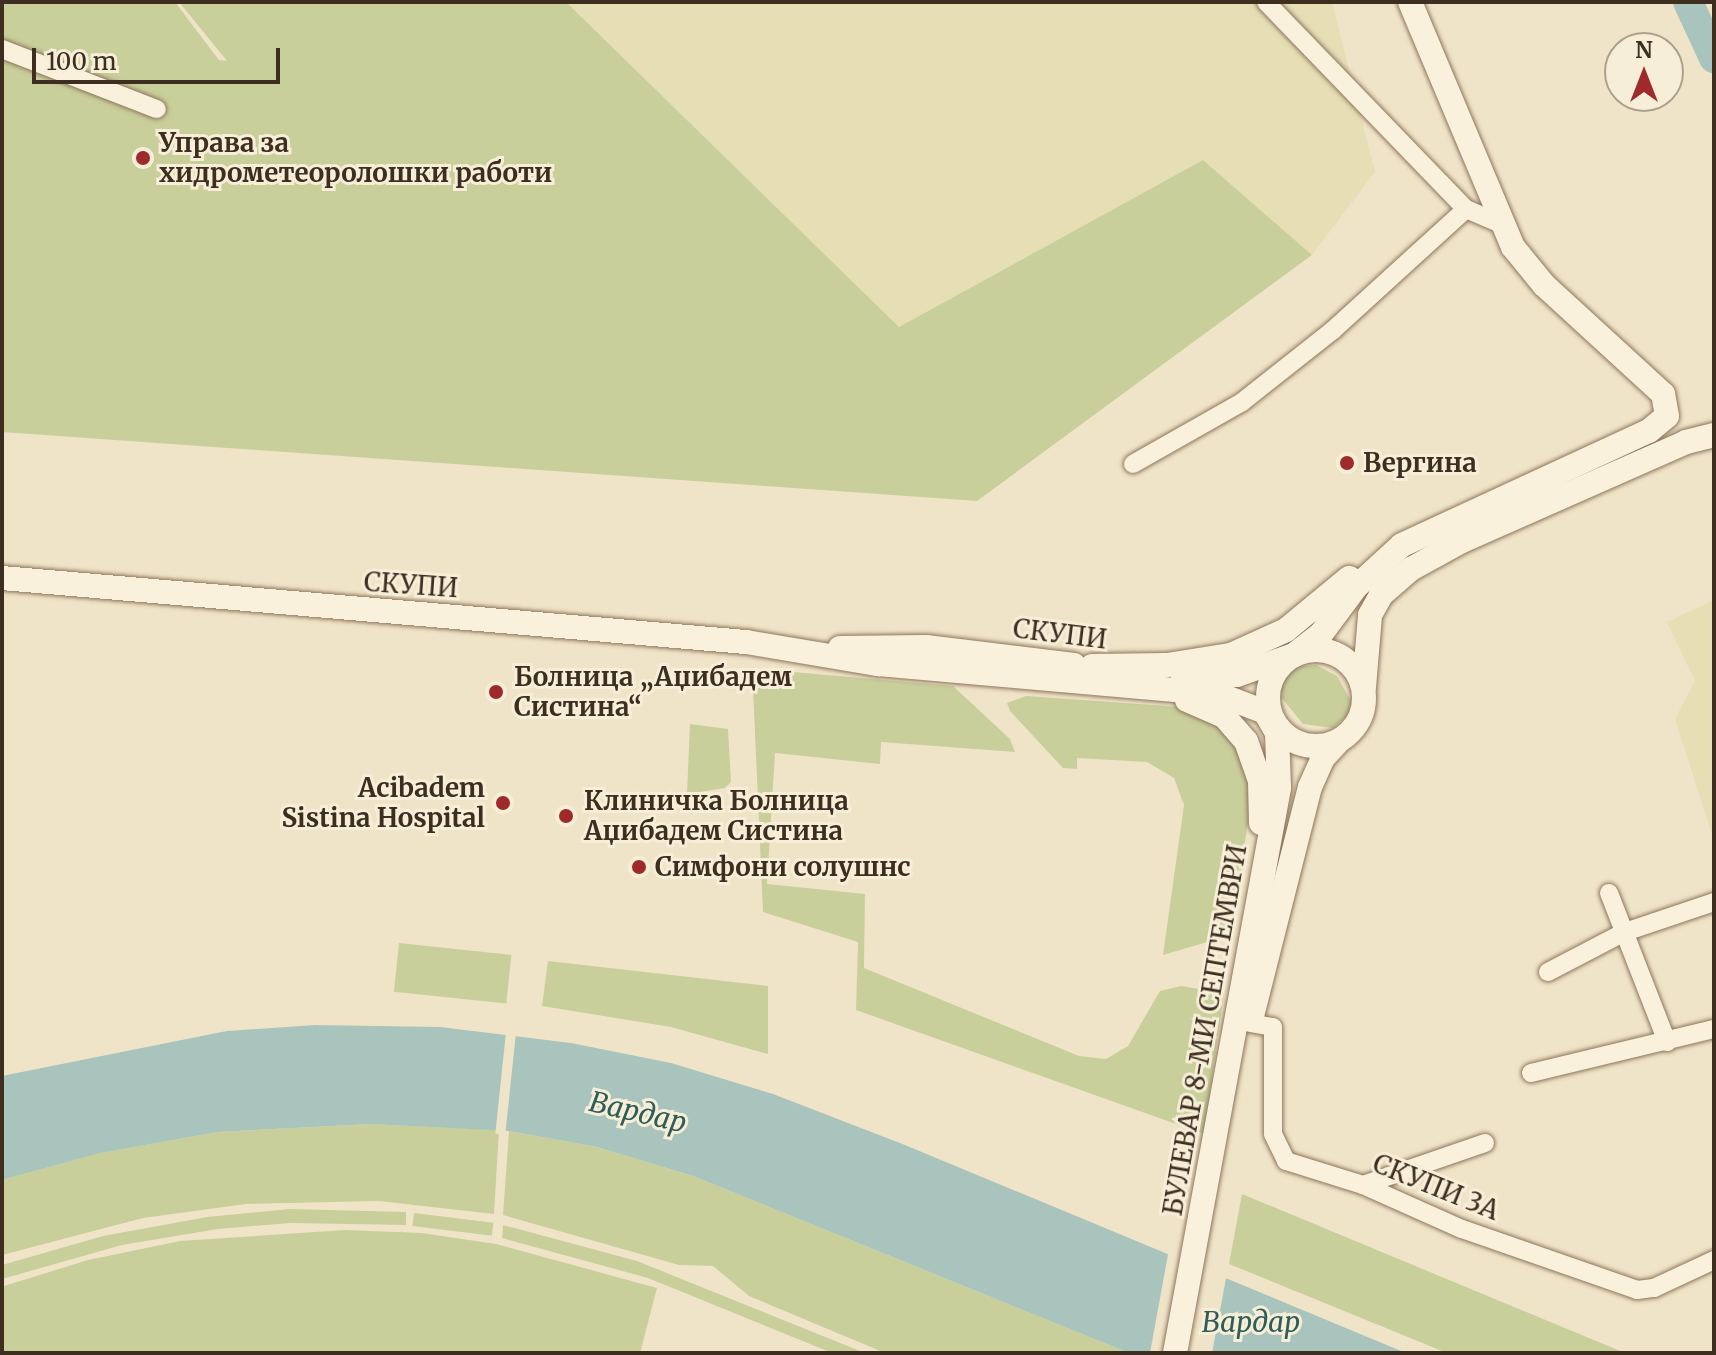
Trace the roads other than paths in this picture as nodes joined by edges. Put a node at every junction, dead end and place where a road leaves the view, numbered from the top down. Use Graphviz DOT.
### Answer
graph roads {
  1 [pos="1266,2"];
  2 [pos="1410,2"];
  3 [pos="2,49"];
  4 [pos="157,109"];
  5 [pos="1466,209"];
  6 [pos="1501,224"];
  7 [pos="1714,435"];
  8 [pos="1133,464"];
  9 [pos="1402,545"];
  10 [pos="2,578"];
  11 [pos="817,650"];
  12 [pos="1294,655"];
  13 [pos="1092,666"];
  14 [pos="1138,687"];
  15 [pos="1364,687"];
  16 [pos="1272,718"];
  17 [pos="1339,741"];
  18 [pos="1260,879"];
  19 [pos="1609,893"];
  20 [pos="1714,902"];
  21 [pos="1625,932"];
  22 [pos="1548,972"];
  23 [pos="1250,1023"];
  24 [pos="1714,1029"];
  25 [pos="1667,1042"];
  26 [pos="1531,1073"];
  27 [pos="1485,1143"];
  28 [pos="1220,1150"];
  29 [pos="1363,1185"];
  30 [pos="1714,1260"];
  31 [pos="1175,1353"];
  32 [pos="1191,1353"];
  1 -- 5 [label="street"];
  2 -- 6 [label="street"];
  3 -- 4 [label="street"];
  5 -- 6 [label="street"];
  5 -- 8 [label="street"];
  6 -- 9 [label="street"];
  7 -- 15 [label="street"];
  9 -- 12 [label="street"];
  9 -- 13 [label="street"];
  10 -- 11 [label="street, СКУПИ"];
  11 -- 13 [label="street, СКУПИ"];
  11 -- 14 [label="street, СКУПИ"];
  12 -- 13 [label="street, СКУПИ"];
  12 -- 15 [label="street"];
  12 -- 16 [label="street"];
  14 -- 16 [label="street, СКУПИ"];
  14 -- 18 [label="street"];
  15 -- 17 [label="street"];
  16 -- 17 [label="street"];
  16 -- 18 [label="street, БУЛЕВАР 8-МИ СЕПТЕМВРИ"];
  17 -- 23 [label="street, БУЛЕВАР 8-МИ СЕПТЕМВРИ"];
  18 -- 28 [label="street, БУЛЕВАР 8-МИ СЕПТЕМВРИ"];
  19 -- 21 [label="street"];
  20 -- 21 [label="street"];
  21 -- 22 [label="street"];
  21 -- 25 [label="street"];
  23 -- 28 [label="street, БУЛЕВАР 8-МИ СЕПТЕМВРИ"];
  23 -- 29 [label="street, СКУПИ 3А"];
  24 -- 25 [label="street"];
  25 -- 26 [label="street"];
  27 -- 29 [label="street"];
  28 -- 31 [label="street, БУЛЕВАР 8-МИ СЕПТЕМВРИ"];
  28 -- 32 [label="street, БУЛЕВАР 8-МИ СЕПТЕМВРИ"];
  29 -- 30 [label="street, СКУПИ 3А"];
}
